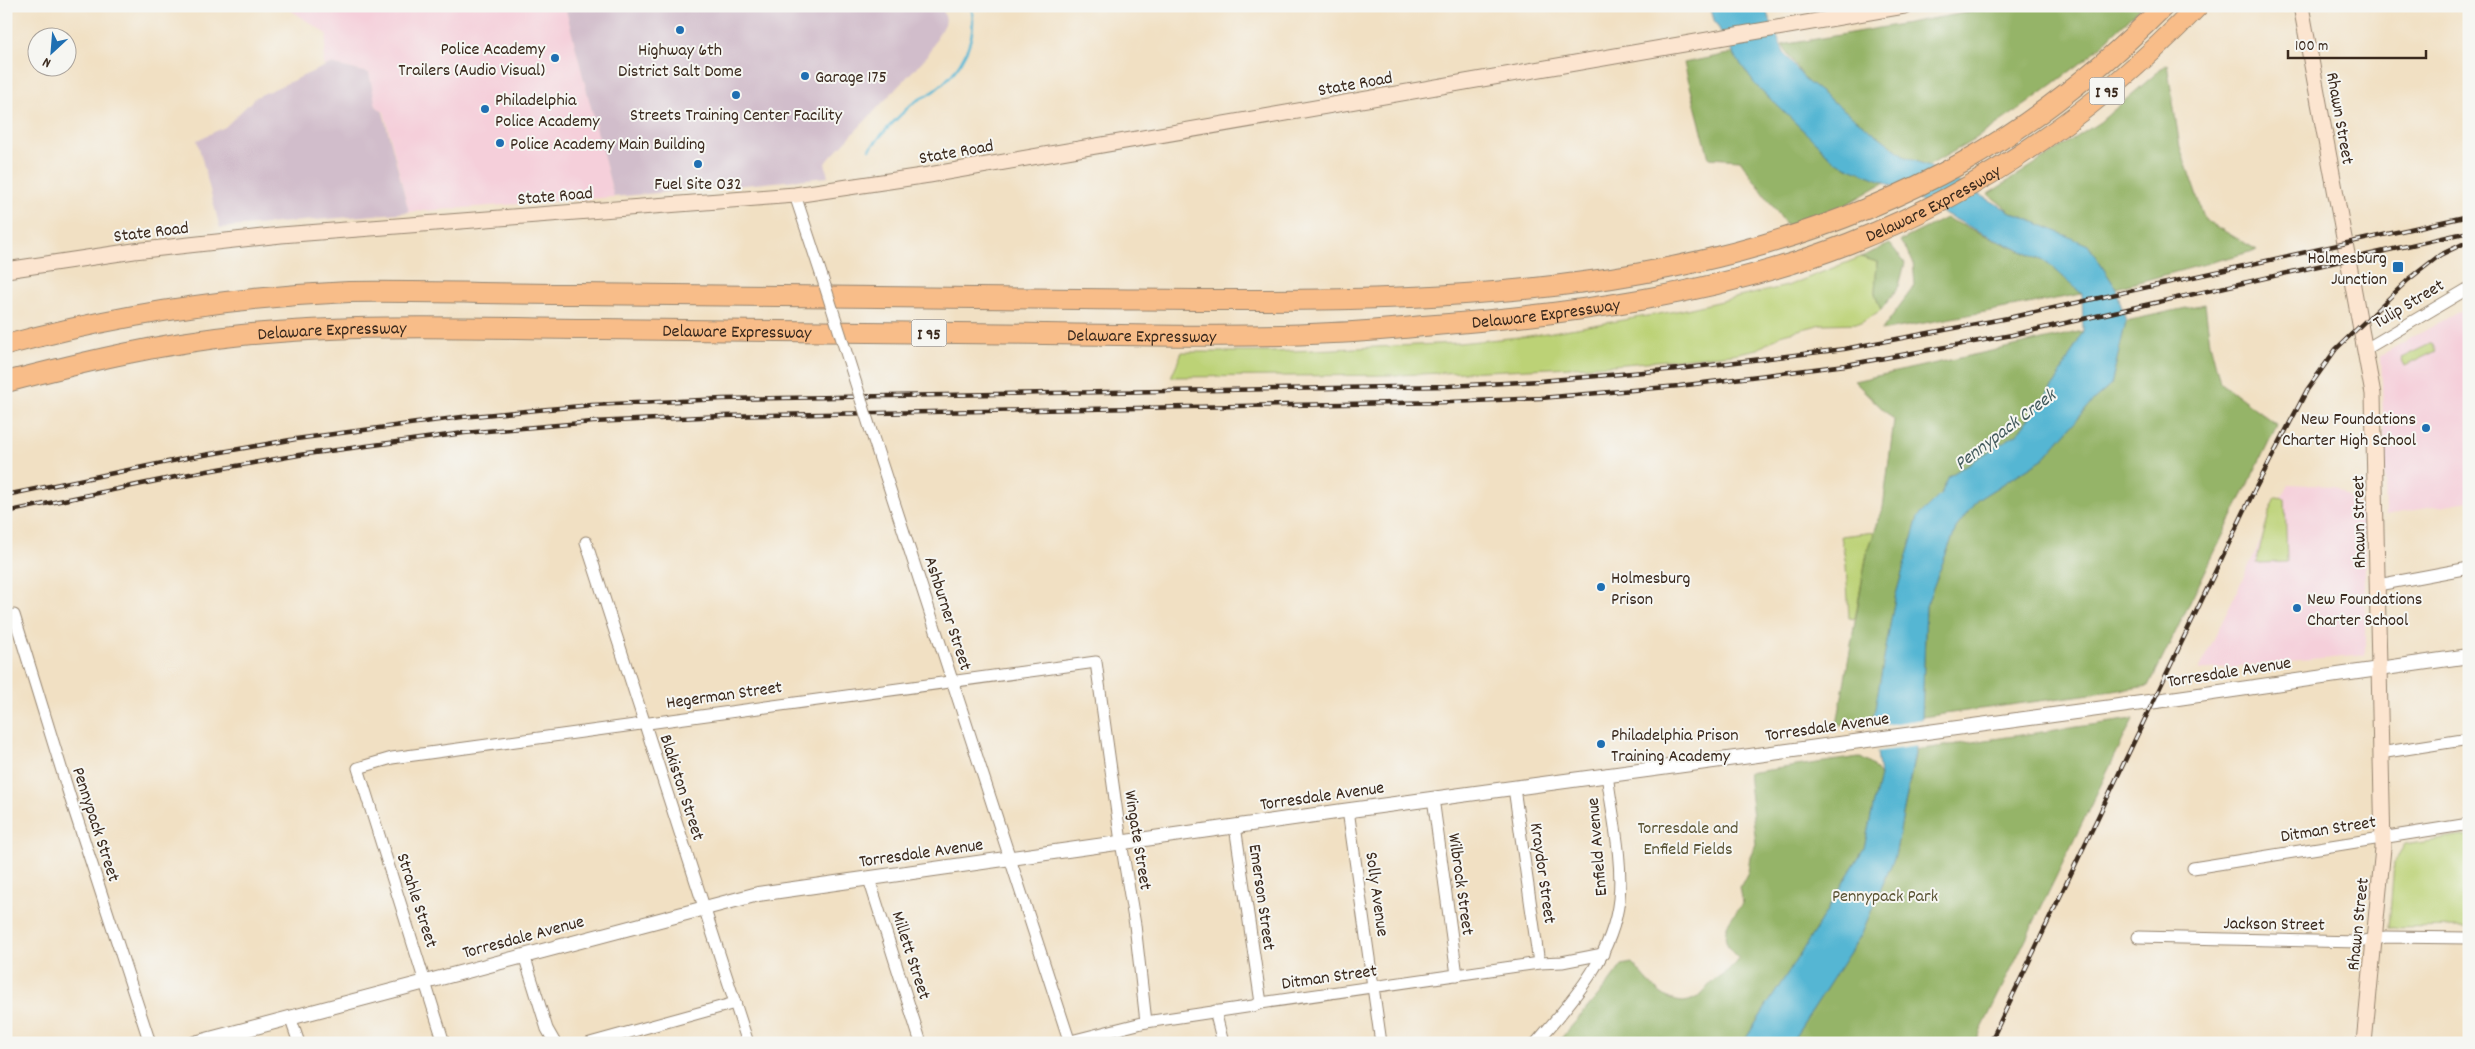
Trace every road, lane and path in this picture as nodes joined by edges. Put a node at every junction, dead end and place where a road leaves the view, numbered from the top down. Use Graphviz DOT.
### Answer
graph roads {
  1 [pos="1904,6"];
  2 [pos="2164,6"];
  3 [pos="2198,6"];
  4 [pos="2301,6"];
  5 [pos="795,195"];
  6 [pos="6,270"];
  7 [pos="2469,288"];
  8 [pos="6,345"];
  9 [pos="2366,349"];
  10 [pos="6,382"];
  11 [pos="586,542"];
  12 [pos="2469,568"];
  13 [pos="2378,585"];
  14 [pos="14,615"];
  15 [pos="2469,656"];
  16 [pos="1096,663"];
  17 [pos="2379,668"];
  18 [pos="953,681"];
  19 [pos="644,723"];
  20 [pos="2469,739"];
  21 [pos="2380,753"];
  22 [pos="358,768"];
  23 [pos="1606,774"];
  24 [pos="1514,788"];
  25 [pos="1433,798"];
  26 [pos="1348,810"];
  27 [pos="2469,824"];
  28 [pos="1235,826"];
  29 [pos="2383,837"];
  30 [pos="1121,842"];
  31 [pos="1010,859"];
  32 [pos="2193,868"];
  33 [pos="868,879"];
  34 [pos="703,908"];
  35 [pos="2138,937"];
  36 [pos="2469,938"];
  37 [pos="2375,939"];
  38 [pos="1603,954"];
  39 [pos="524,955"];
  40 [pos="1539,963"];
  41 [pos="1457,975"];
  42 [pos="425,982"];
  43 [pos="1374,987"];
  44 [pos="1261,1003"];
  45 [pos="735,1004"];
  46 [pos="1215,1011"];
  47 [pos="290,1018"];
  48 [pos="1146,1022"];
  49 [pos="1067,1042"];
  50 [pos="150,1043"];
  51 [pos="195,1043"];
  52 [pos="299,1043"];
  53 [pos="444,1043"];
  54 [pos="555,1043"];
  55 [pos="590,1043"];
  56 [pos="748,1043"];
  57 [pos="921,1043"];
  58 [pos="1223,1043"];
  59 [pos="1381,1043"];
  60 [pos="1536,1043"];
  61 [pos="2364,1043"];
  1 -- 5 [label="main road, State Road"];
  2 -- 8 [label="highway, Delaware Expressway / I 95"];
  3 -- 10 [label="highway, Delaware Expressway / I 95"];
  4 -- 9 [label="main road, Rhawn Street"];
  5 -- 6 [label="main road, State Road"];
  5 -- 18 [label="street, Ashburner Street, bridge"];
  7 -- 9 [label="street, Tulip Street"];
  9 -- 13 [label="main road, Rhawn Street"];
  11 -- 19 [label="street, Blakiston Street"];
  12 -- 13 [label="street"];
  13 -- 17 [label="main road, Rhawn Street"];
  14 -- 50 [label="street, Pennypack Street"];
  15 -- 17 [label="street, Torresdale Avenue"];
  16 -- 18 [label="street, Hegerman Street"];
  16 -- 30 [label="street, Wingate Street"];
  17 -- 21 [label="main road, Rhawn Street"];
  17 -- 23 [label="street, Torresdale Avenue"];
  18 -- 19 [label="street, Hegerman Street"];
  18 -- 31 [label="street, Ashburner Street"];
  19 -- 22 [label="street, Hegerman Street"];
  19 -- 34 [label="street, Blakiston Street"];
  20 -- 21 [label="street"];
  21 -- 29 [label="main road, Rhawn Street"];
  22 -- 42 [label="street, Strahle Street"];
  23 -- 24 [label="street, Torresdale Avenue"];
  23 -- 38 [label="street, Enfield Avenue"];
  24 -- 25 [label="street, Torresdale Avenue"];
  24 -- 40 [label="street, Kraydor Street"];
  25 -- 26 [label="street, Torresdale Avenue"];
  25 -- 41 [label="street, Wilbrock Street"];
  26 -- 28 [label="street, Torresdale Avenue"];
  26 -- 43 [label="street, Solly Avenue"];
  27 -- 29 [label="street, Ditman Street"];
  28 -- 30 [label="street, Torresdale Avenue"];
  28 -- 44 [label="street, Emerson Street"];
  29 -- 32 [label="street, Ditman Street"];
  29 -- 37 [label="main road, Rhawn Street"];
  30 -- 31 [label="street, Torresdale Avenue"];
  30 -- 48 [label="street, Wingate Street"];
  31 -- 33 [label="street, Torresdale Avenue"];
  31 -- 49 [label="street, Ashburner Street"];
  33 -- 34 [label="street, Torresdale Avenue"];
  33 -- 57 [label="street, Millett Street"];
  34 -- 39 [label="street, Torresdale Avenue"];
  34 -- 45 [label="street, Blakiston Street"];
  35 -- 37 [label="street, Jackson Street"];
  36 -- 37 [label="street, Jackson Street"];
  37 -- 61 [label="main road, Rhawn Street"];
  38 -- 40 [label="street, Ditman Street"];
  38 -- 60 [label="street, Enfield Avenue"];
  39 -- 42 [label="street, Torresdale Avenue"];
  39 -- 54 [label="street"];
  40 -- 41 [label="street, Ditman Street"];
  41 -- 43 [label="street, Ditman Street"];
  42 -- 47 [label="street, Torresdale Avenue"];
  42 -- 53 [label="street, Strahle Street"];
  43 -- 44 [label="street, Ditman Street"];
  43 -- 59 [label="street, Solly Avenue"];
  44 -- 46 [label="street, Ditman Street"];
  45 -- 55 [label="street"];
  45 -- 56 [label="street, Blakiston Street"];
  46 -- 48 [label="street, Ditman Street"];
  46 -- 58 [label="street"];
  47 -- 51 [label="street, Torresdale Avenue"];
  47 -- 52 [label="street"];
  48 -- 49 [label="street, Ditman Street"];
}
